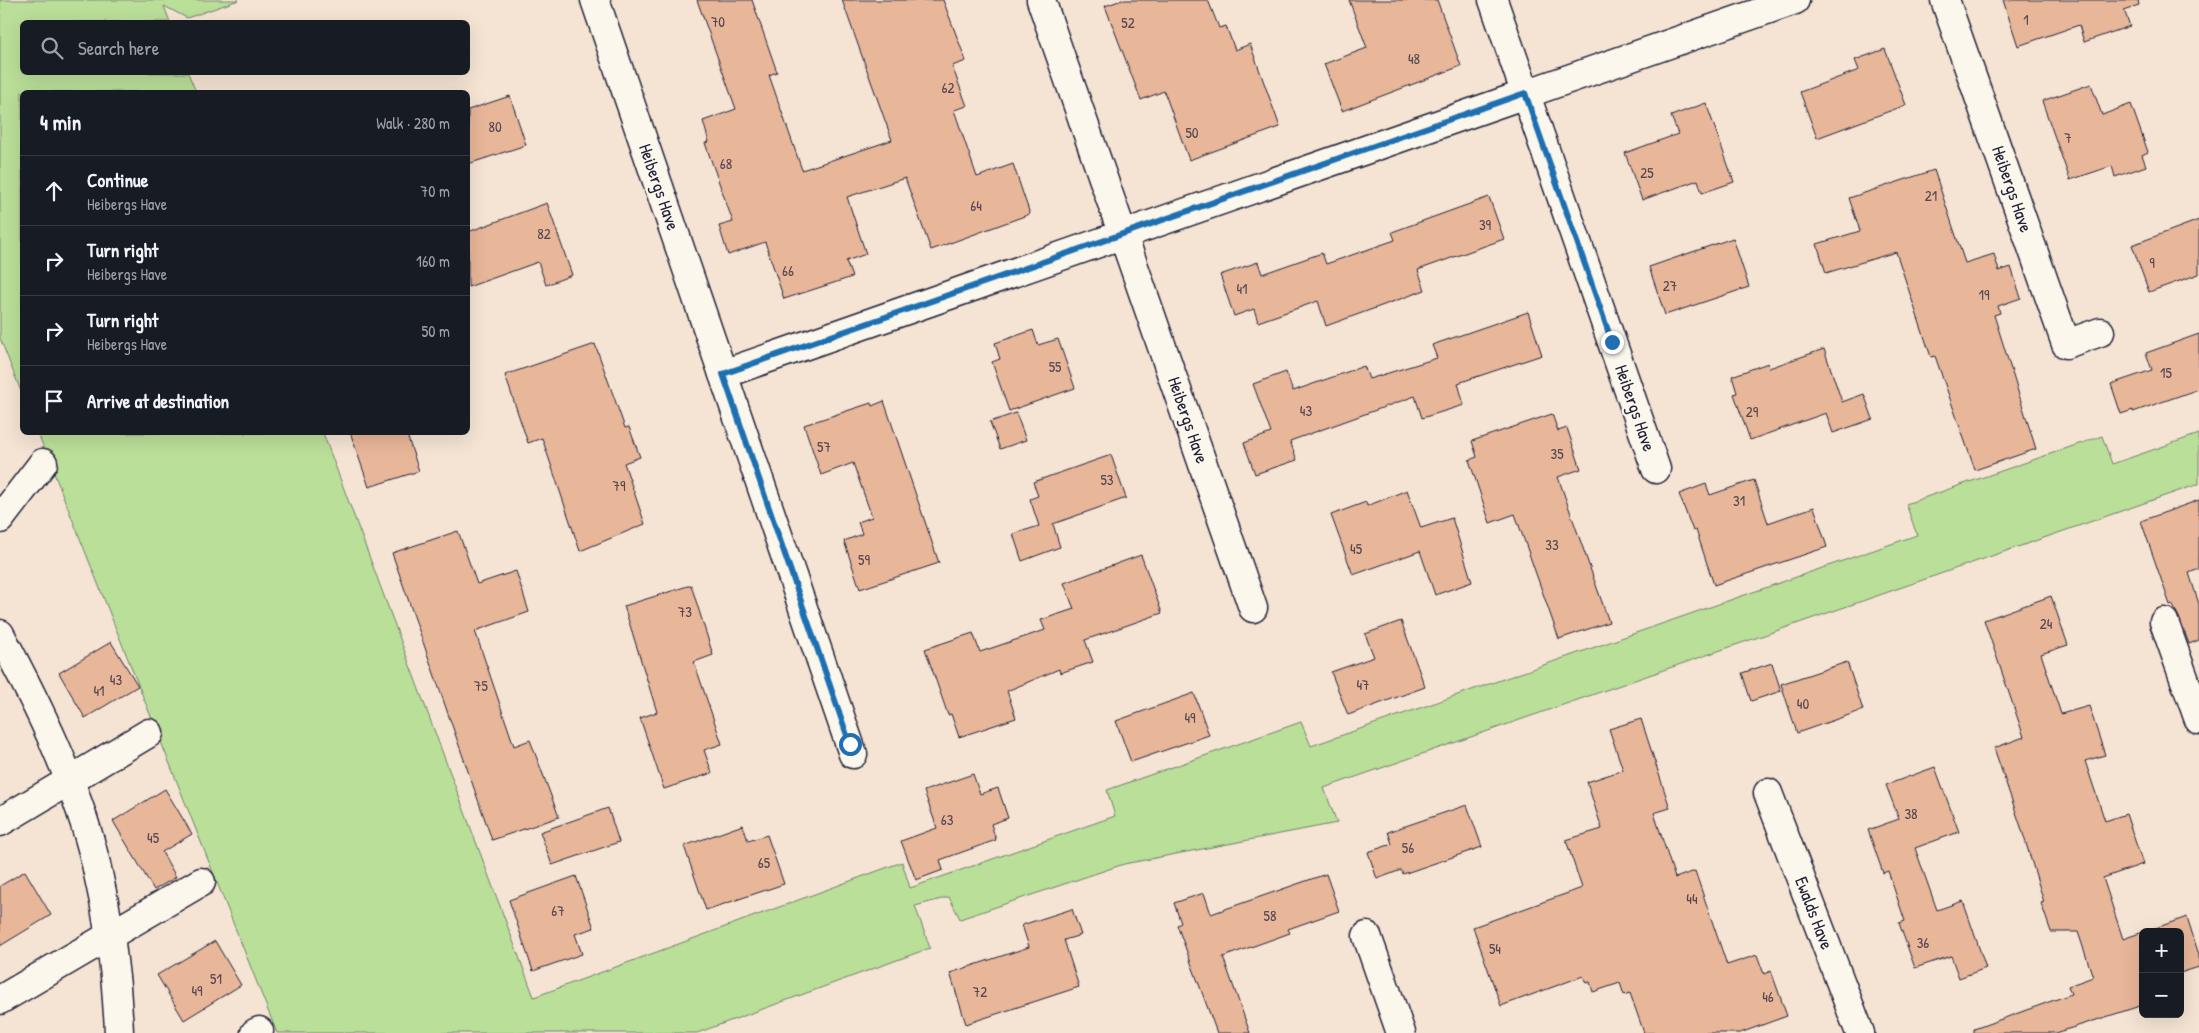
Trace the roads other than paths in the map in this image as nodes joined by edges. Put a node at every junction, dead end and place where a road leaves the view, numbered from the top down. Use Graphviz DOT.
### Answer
graph roads {
  1 [pos="595,0"];
  2 [pos="1041,0"];
  3 [pos="1493,0"];
  4 [pos="1795,0"];
  5 [pos="1945,0"];
  6 [pos="1525,93"];
  7 [pos="1123,233"];
  8 [pos="2100,332"];
  9 [pos="723,374"];
  10 [pos="44,463"];
  11 [pos="1656,469"];
  12 [pos="0,519"];
  13 [pos="1253,608"];
  14 [pos="2164,622"];
  15 [pos="0,634"];
  16 [pos="2199,720"];
  17 [pos="149,733"];
  18 [pos="853,754"];
  19 [pos="69,780"];
  20 [pos="1768,793"];
  21 [pos="0,822"];
  22 [pos="201,882"];
  23 [pos="109,936"];
  24 [pos="1368,936"];
  25 [pos="0,1000"];
  26 [pos="119,1033"];
  27 [pos="1402,1033"];
  28 [pos="1860,1033"];
  1 -- 9 [label="street, Heibergs Have"];
  2 -- 7 [label="street, Heibergs Have"];
  3 -- 6 [label="street, Heibergs Have"];
  4 -- 6 [label="street"];
  5 -- 8 [label="street, Heibergs Have"];
  6 -- 7 [label="street"];
  6 -- 11 [label="street, Heibergs Have"];
  7 -- 9 [label="street"];
  7 -- 13 [label="street, Heibergs Have"];
  9 -- 18 [label="street, Heibergs Have"];
  10 -- 12 [label="street"];
  14 -- 16 [label="street"];
  15 -- 19 [label="street"];
  17 -- 19 [label="street"];
  19 -- 21 [label="street"];
  19 -- 23 [label="street"];
  20 -- 28 [label="street, Ewalds Have"];
  22 -- 23 [label="street"];
  23 -- 25 [label="street"];
  23 -- 26 [label="street"];
  24 -- 27 [label="street"];
}
